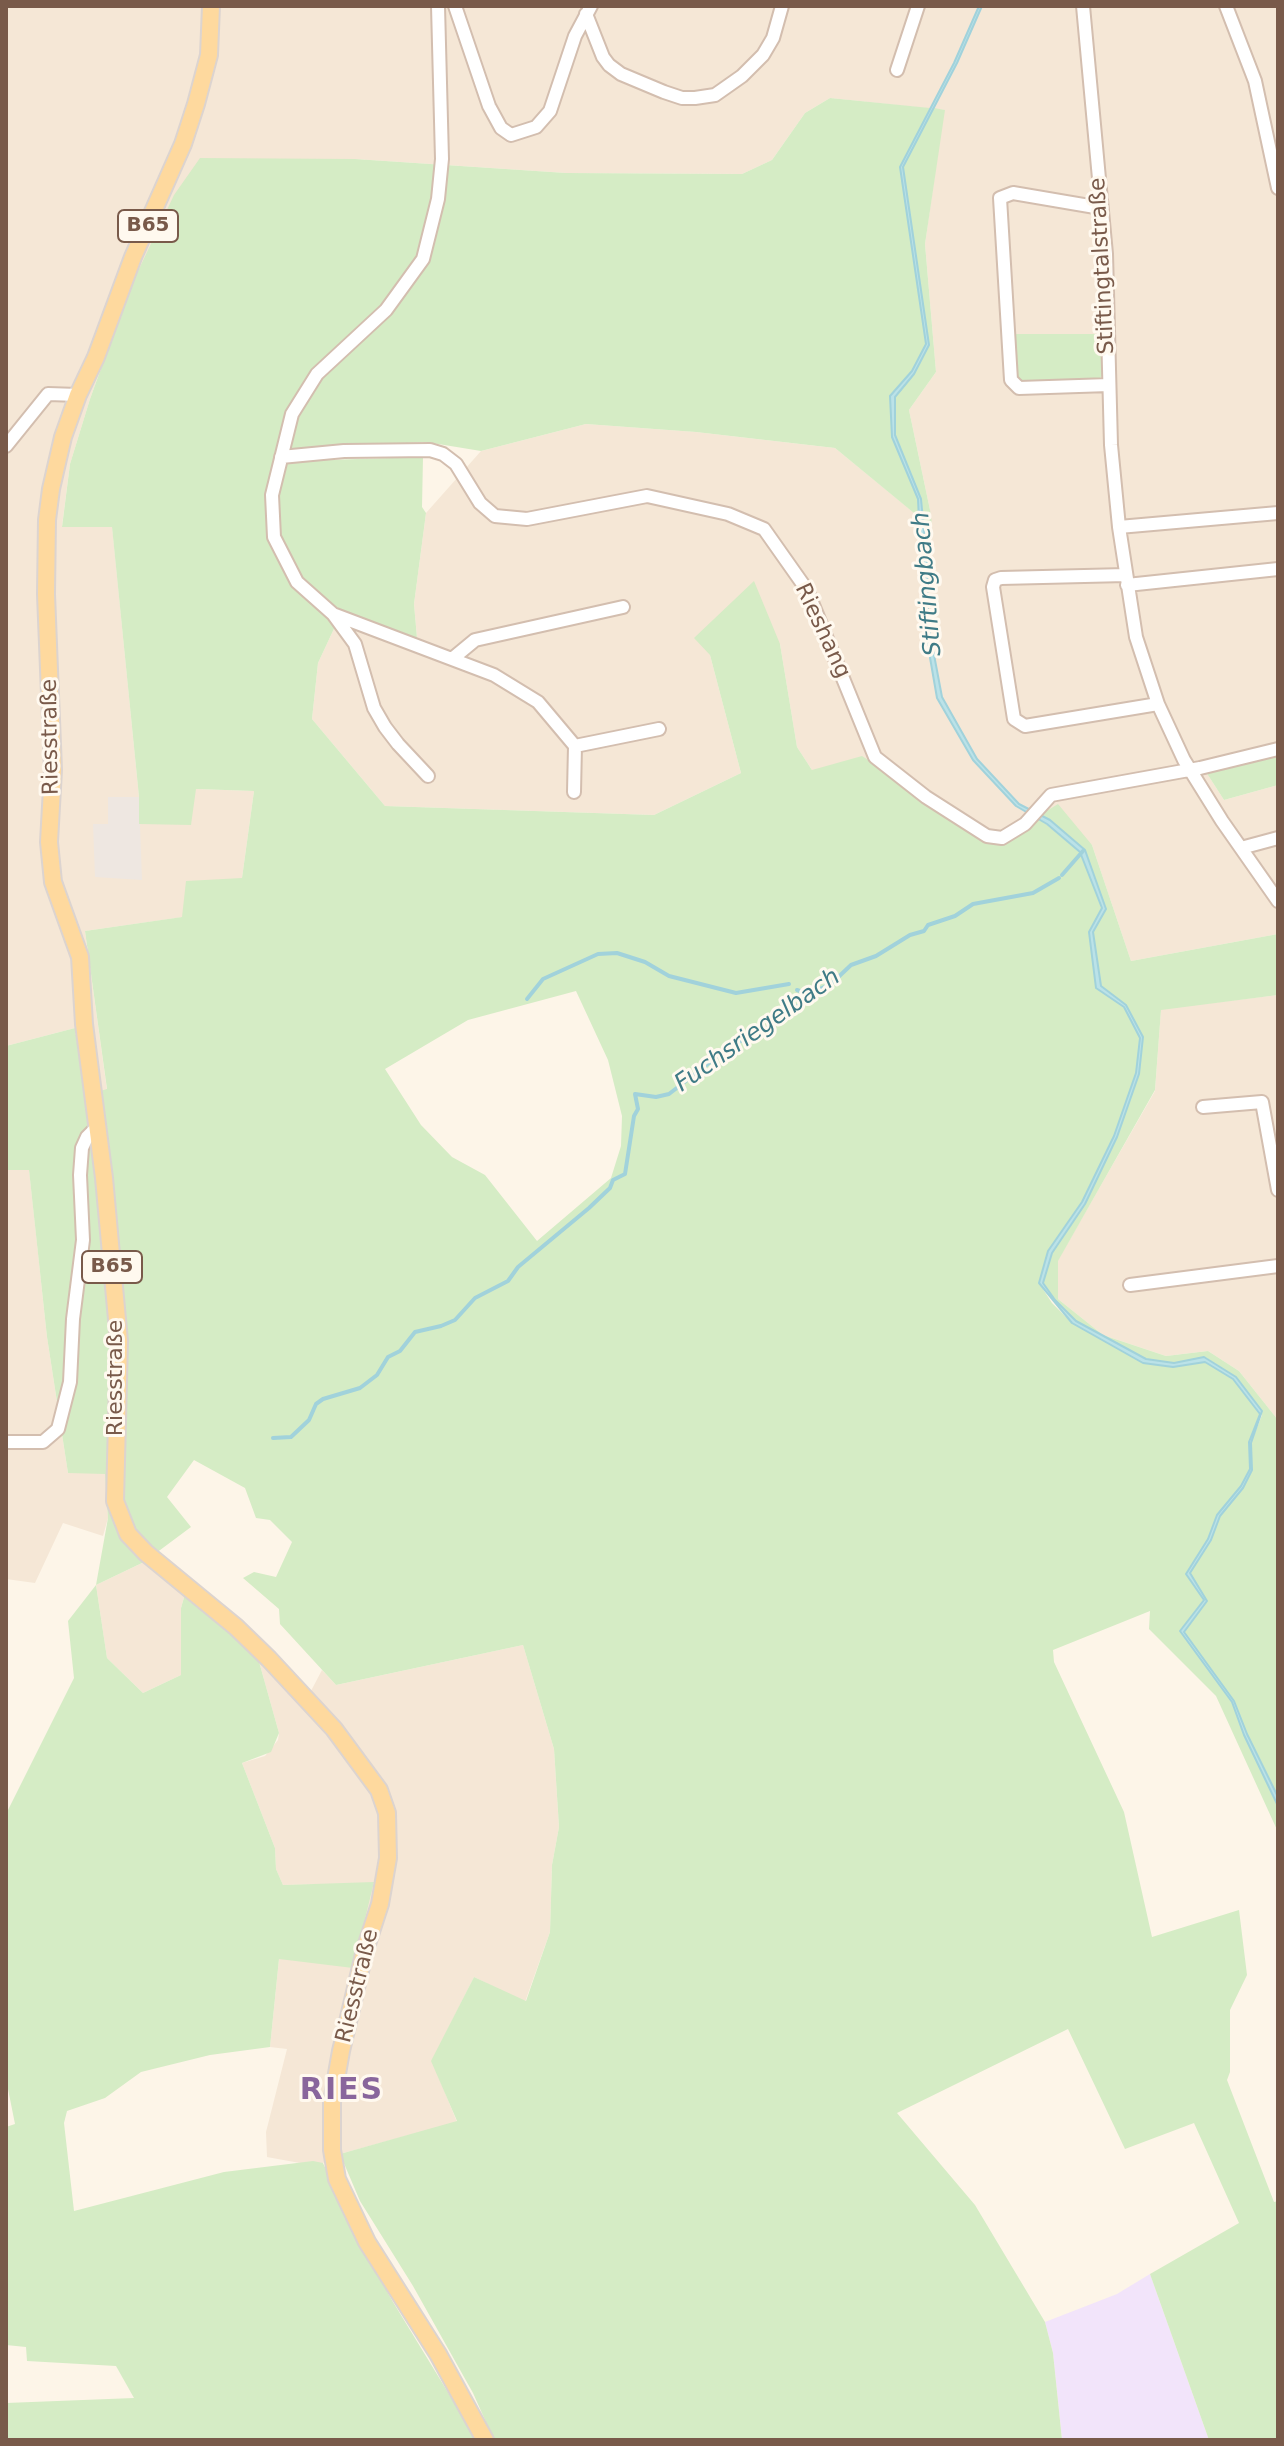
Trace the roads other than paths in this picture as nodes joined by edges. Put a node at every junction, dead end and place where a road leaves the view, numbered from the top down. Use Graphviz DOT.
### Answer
graph roads {
  1 [pos="211,6"];
  2 [pos="438,6"];
  3 [pos="455,6"];
  4 [pos="782,6"];
  5 [pos="918,6"];
  6 [pos="1083,6"];
  7 [pos="1226,6"];
  8 [pos="588,10"];
  9 [pos="897,70"];
  10 [pos="1278,188"];
  11 [pos="1101,208"];
  12 [pos="1109,385"];
  13 [pos="78,395"];
  14 [pos="6,446"];
  15 [pos="281,457"];
  16 [pos="1278,513"];
  17 [pos="1119,527"];
  18 [pos="1278,569"];
  19 [pos="1126,580"];
  20 [pos="623,607"];
  21 [pos="333,614"];
  22 [pos="452,659"];
  23 [pos="1158,704"];
  24 [pos="659,729"];
  25 [pos="575,746"];
  26 [pos="1278,749"];
  27 [pos="1190,769"];
  28 [pos="428,776"];
  29 [pos="574,792"];
  30 [pos="1278,838"];
  31 [pos="1241,848"];
  32 [pos="1278,901"];
  33 [pos="1203,1107"];
  34 [pos="96,1128"];
  35 [pos="1278,1190"];
  36 [pos="1278,1266"];
  37 [pos="1130,1285"];
  38 [pos="6,1442"];
  39 [pos="485,2440"];
  1 -- 13 [label="main road, Riesstraße / B65"];
  2 -- 15 [label="street"];
  3 -- 8 [label="street"];
  4 -- 8 [label="street"];
  5 -- 9 [label="street"];
  6 -- 11 [label="street, Stiftingtalstraße"];
  7 -- 10 [label="street"];
  11 -- 12 [label="street, Stiftingtalstraße"];
  11 -- 12 [label="street"];
  12 -- 17 [label="street, Stiftingtalstraße"];
  13 -- 14 [label="street"];
  13 -- 34 [label="main road, Riesstraße / B65"];
  15 -- 21 [label="street"];
  15 -- 27 [label="street, Rieshang"];
  16 -- 17 [label="street"];
  17 -- 19 [label="street, Stiftingtalstraße"];
  18 -- 19 [label="street"];
  19 -- 23 [label="street, Stiftingtalstraße"];
  19 -- 23 [label="street"];
  20 -- 22 [label="street"];
  21 -- 22 [label="street"];
  21 -- 28 [label="street"];
  22 -- 25 [label="street"];
  23 -- 27 [label="street, Stiftingtalstraße"];
  24 -- 25 [label="street"];
  25 -- 29 [label="street"];
  26 -- 27 [label="street, Rieshang"];
  27 -- 31 [label="street, Stiftingtalstraße"];
  30 -- 31 [label="street"];
  31 -- 32 [label="street, Stiftingtalstraße"];
  33 -- 35 [label="street"];
  34 -- 38 [label="street"];
  34 -- 39 [label="main road, Riesstraße / B65"];
  36 -- 37 [label="street"];
}
